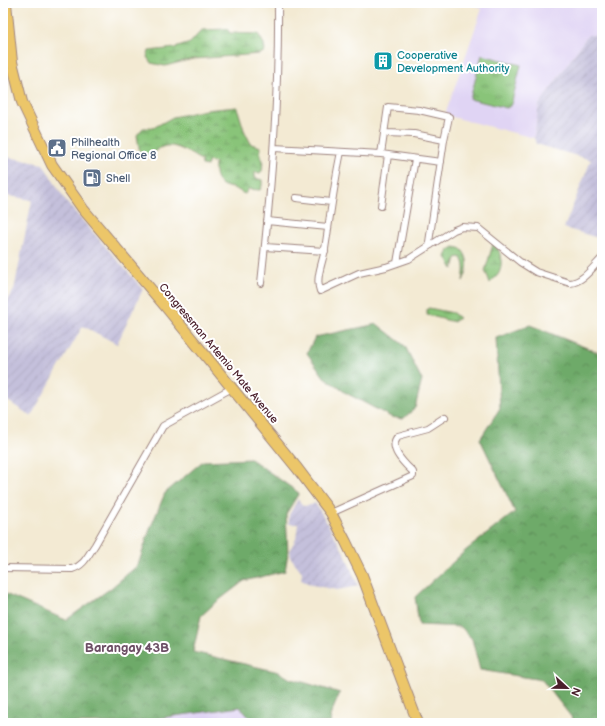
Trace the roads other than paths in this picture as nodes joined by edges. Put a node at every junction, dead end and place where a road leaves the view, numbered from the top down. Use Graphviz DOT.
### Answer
graph roads {
  1 [pos="6,3"];
  2 [pos="278,3"];
  3 [pos="6,32"];
  4 [pos="385,133"];
  5 [pos="444,140"];
  6 [pos="274,148"];
  7 [pos="341,152"];
  8 [pos="381,154"];
  9 [pos="388,155"];
  10 [pos="415,159"];
  11 [pos="441,162"];
  12 [pos="296,198"];
  13 [pos="331,202"];
  14 [pos="381,206"];
  15 [pos="267,221"];
  16 [pos="328,227"];
  17 [pos="431,244"];
  18 [pos="265,247"];
  19 [pos="325,251"];
  20 [pos="602,258"];
  21 [pos="397,263"];
  22 [pos="261,283"];
  23 [pos="232,388"];
  24 [pos="445,418"];
  25 [pos="331,513"];
  26 [pos="3,568"];
  27 [pos="418,723"];
  1 -- 3 [label="main road, Congressman Artemio Mate Avenue"];
  2 -- 6 [label="street"];
  3 -- 23 [label="main road, Congressman Artemio Mate Avenue"];
  4 -- 5 [label="street"];
  4 -- 5 [label="street"];
  4 -- 8 [label="street"];
  5 -- 11 [label="street"];
  6 -- 7 [label="street"];
  6 -- 15 [label="street"];
  7 -- 8 [label="street"];
  7 -- 13 [label="street"];
  8 -- 9 [label="street"];
  9 -- 10 [label="street"];
  9 -- 14 [label="street"];
  10 -- 11 [label="street"];
  10 -- 21 [label="street"];
  11 -- 17 [label="street"];
  12 -- 13 [label="street"];
  13 -- 16 [label="street"];
  15 -- 16 [label="street"];
  15 -- 18 [label="street"];
  16 -- 19 [label="street"];
  17 -- 20 [label="street"];
  17 -- 21 [label="street"];
  18 -- 19 [label="street"];
  18 -- 22 [label="street"];
  19 -- 21 [label="street"];
  23 -- 25 [label="main road, Congressman Artemio Mate Avenue"];
  23 -- 26 [label="street"];
  24 -- 25 [label="street"];
  25 -- 27 [label="main road, Congressman Artemio Mate Avenue"];
}
